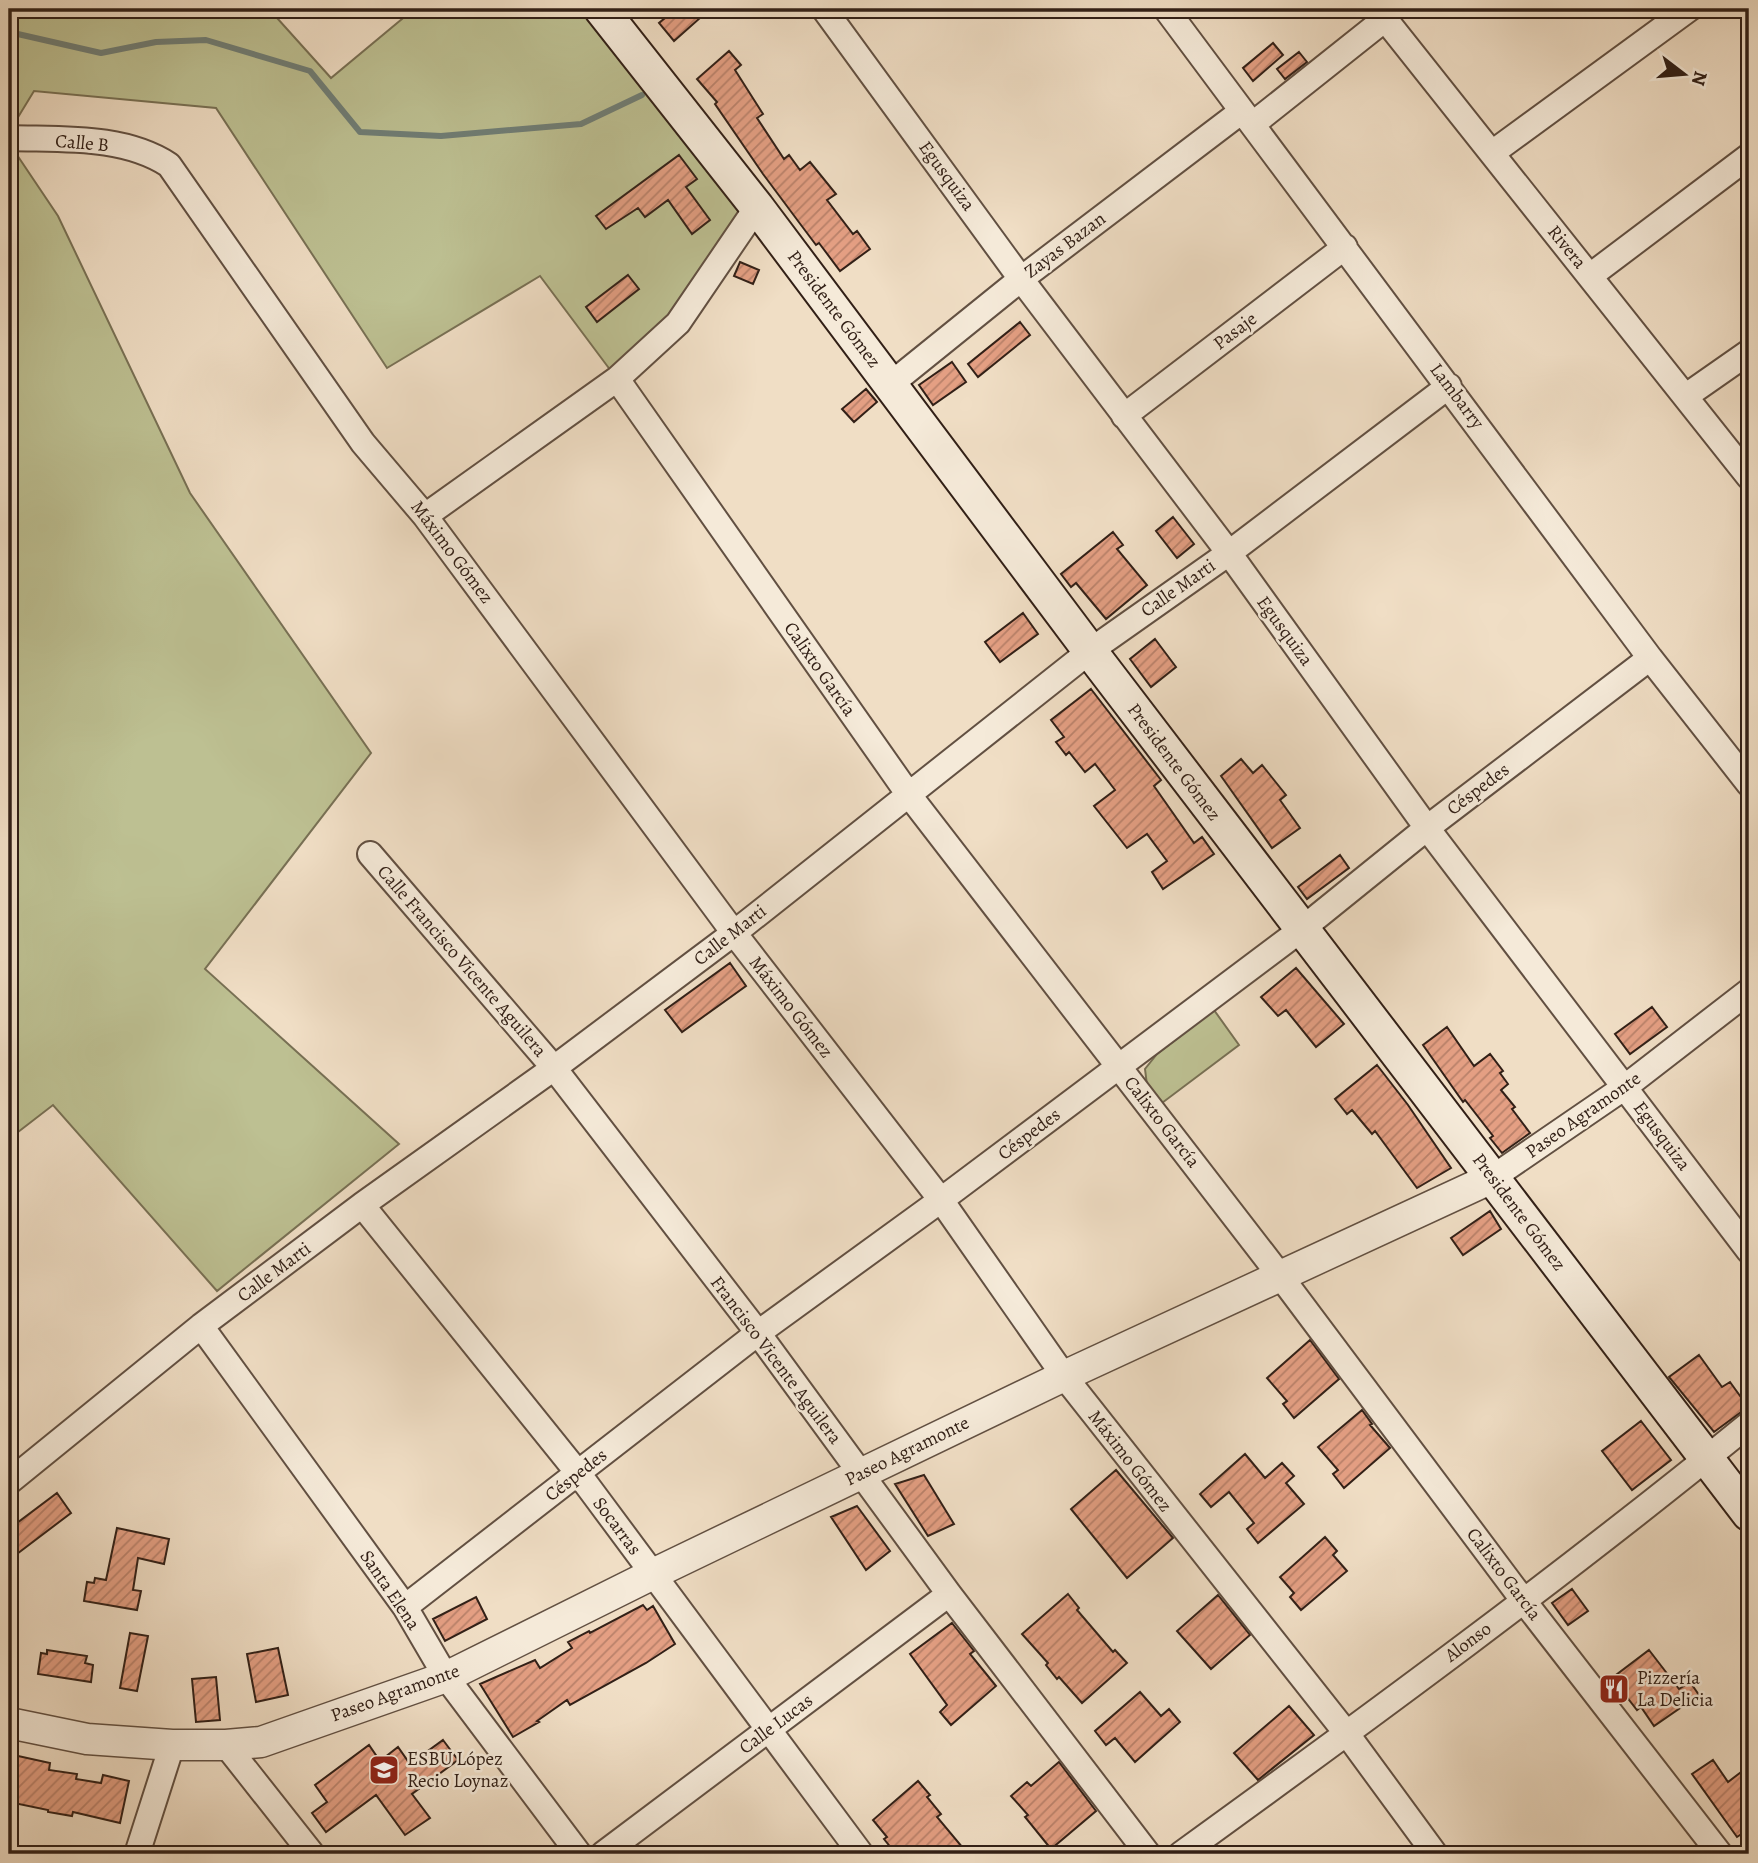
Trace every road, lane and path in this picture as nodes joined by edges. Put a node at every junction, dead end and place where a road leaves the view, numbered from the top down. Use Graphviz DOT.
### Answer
graph roads {
  1 [pos="824,9"];
  2 [pos="1166,9"];
  3 [pos="1689,9"];
  4 [pos="611,12"];
  5 [pos="1385,19"];
  6 [pos="1247,117"];
  7 [pos="9,138"];
  8 [pos="1492,153"];
  9 [pos="154,156"];
  10 [pos="1749,156"];
  11 [pos="757,207"];
  12 [pos="1345,247"];
  13 [pos="1590,276"];
  14 [pos="1021,279"];
  15 [pos="1749,352"];
  16 [pos="617,379"];
  17 [pos="891,384"];
  18 [pos="1449,386"];
  19 [pos="1686,396"];
  20 [pos="1124,416"];
  21 [pos="1749,477"];
  22 [pos="425,516"];
  23 [pos="1228,553"];
  24 [pos="1090,651"];
  25 [pos="1650,658"];
  26 [pos="1749,784"];
  27 [pos="909,795"];
  28 [pos="1427,828"];
  29 [pos="370,854"];
  30 [pos="1301,929"];
  31 [pos="734,933"];
  32 [pos="1749,991"];
  33 [pos="1119,1066"];
  34 [pos="554,1068"];
  35 [pos="1625,1087"];
  36 [pos="1492,1178"];
  37 [pos="941,1200"];
  38 [pos="362,1205"];
  39 [pos="1749,1251"];
  40 [pos="1281,1277"];
  41 [pos="201,1326"];
  42 [pos="758,1333"];
  43 [pos="1064,1376"];
  44 [pos="1749,1424"];
  45 [pos="1707,1458"];
  46 [pos="578,1473"];
  47 [pos="859,1474"];
  48 [pos="9,1482"];
  49 [pos="1749,1514"];
  50 [pos="653,1574"];
  51 [pos="949,1594"];
  52 [pos="1523,1600"];
  53 [pos="405,1607"];
  54 [pos="446,1677"];
  55 [pos="9,1723"];
  56 [pos="768,1731"];
  57 [pos="1347,1734"];
  58 [pos="172,1745"];
  59 [pos="226,1745"];
  60 [pos="137,1854"];
  61 [pos="312,1854"];
  62 [pos="579,1854"];
  63 [pos="603,1854"];
  64 [pos="862,1854"];
  65 [pos="1148,1854"];
  66 [pos="1181,1854"];
  67 [pos="1435,1854"];
  68 [pos="1720,1854"];
  1 -- 14 [label="street, Egusquiza"];
  2 -- 6 [label="street, Lambarry"];
  3 -- 8 [label="street"];
  4 -- 11 [label="main road, Presidente Gómez"];
  5 -- 6 [label="street, Zayas Bazan"];
  5 -- 8 [label="street, Rivera"];
  6 -- 12 [label="street, Lambarry"];
  6 -- 14 [label="street, Zayas Bazan"];
  7 -- 9 [label="street, Calle B"];
  8 -- 13 [label="street, Rivera"];
  9 -- 22 [label="street, Máximo Gómez"];
  10 -- 13 [label="street"];
  11 -- 16 [label="street"];
  11 -- 17 [label="main road, Presidente Gómez"];
  12 -- 18 [label="street, Lambarry"];
  12 -- 20 [label="street, Pasaje"];
  13 -- 19 [label="street, Rivera"];
  14 -- 17 [label="street, Zayas Bazan"];
  14 -- 20 [label="street, Egusquiza"];
  15 -- 19 [label="street"];
  16 -- 22 [label="street"];
  16 -- 27 [label="street, Calixto García"];
  17 -- 24 [label="main road, Presidente Gómez"];
  18 -- 23 [label="street, Calle Marti"];
  18 -- 25 [label="street, Lambarry"];
  19 -- 21 [label="street, Rivera"];
  20 -- 23 [label="street, Egusquiza"];
  22 -- 31 [label="street, Máximo Gómez"];
  23 -- 24 [label="street, Calle Marti"];
  23 -- 28 [label="street, Egusquiza"];
  24 -- 27 [label="street, Calle Marti"];
  24 -- 30 [label="main road, Presidente Gómez"];
  25 -- 26 [label="street, Lambarry"];
  25 -- 28 [label="street, Céspedes"];
  27 -- 31 [label="street, Calle Marti"];
  27 -- 33 [label="street, Calixto García"];
  28 -- 30 [label="street, Céspedes"];
  28 -- 35 [label="street, Egusquiza"];
  29 -- 34 [label="street, Calle Francisco Vicente Aguilera"];
  30 -- 33 [label="street, Céspedes"];
  30 -- 36 [label="main road, Presidente Gómez"];
  31 -- 34 [label="street, Calle Marti"];
  31 -- 37 [label="street, Máximo Gómez"];
  32 -- 35 [label="street, Paseo Agramonte"];
  33 -- 37 [label="street, Céspedes"];
  33 -- 40 [label="street, Calixto García"];
  34 -- 38 [label="street, Calle Marti"];
  34 -- 42 [label="street, Francisco Vicente Aguilera"];
  35 -- 36 [label="street, Paseo Agramonte"];
  35 -- 39 [label="street, Egusquiza"];
  36 -- 40 [label="street, Paseo Agramonte"];
  36 -- 45 [label="main road, Presidente Gómez"];
  37 -- 42 [label="street, Céspedes"];
  37 -- 43 [label="street, Máximo Gómez"];
  38 -- 41 [label="street, Calle Marti"];
  38 -- 46 [label="street, Socarras"];
  40 -- 43 [label="street, Paseo Agramonte"];
  40 -- 52 [label="street, Calixto García"];
  41 -- 48 [label="street, Calle Marti"];
  41 -- 53 [label="street, Santa Elena"];
  42 -- 46 [label="street, Céspedes"];
  42 -- 47 [label="street, Francisco Vicente Aguilera"];
  43 -- 47 [label="street, Paseo Agramonte"];
  43 -- 57 [label="street, Máximo Gómez"];
  44 -- 45 [label="street, Alonso"];
  45 -- 49 [label="main road, Presidente Gómez"];
  45 -- 52 [label="street, Alonso"];
  46 -- 50 [label="street, Socarras"];
  46 -- 53 [label="street, Céspedes"];
  47 -- 50 [label="street, Paseo Agramonte"];
  47 -- 51 [label="street, Francisco Vicente Aguilera"];
  50 -- 54 [label="street, Paseo Agramonte"];
  50 -- 56 [label="street, Socarras"];
  51 -- 56 [label="street, Calle Lucas"];
  51 -- 65 [label="street, Francisco Vicente Aguilera"];
  52 -- 57 [label="street, Alonso"];
  52 -- 68 [label="street, Calixto García"];
  53 -- 54 [label="street, Santa Elena"];
  54 -- 59 [label="street, Paseo Agramonte"];
  54 -- 62 [label="street, Santa Elena"];
  55 -- 58 [label="street, Paseo Agramonte"];
  56 -- 63 [label="street, Calle Lucas"];
  56 -- 64 [label="street, Socarras"];
  57 -- 66 [label="street, Alonso"];
  57 -- 67 [label="street, Máximo Gómez"];
  58 -- 59 [label="street, Paseo Agramonte"];
  58 -- 60 [label="street"];
  59 -- 61 [label="street"];
}
